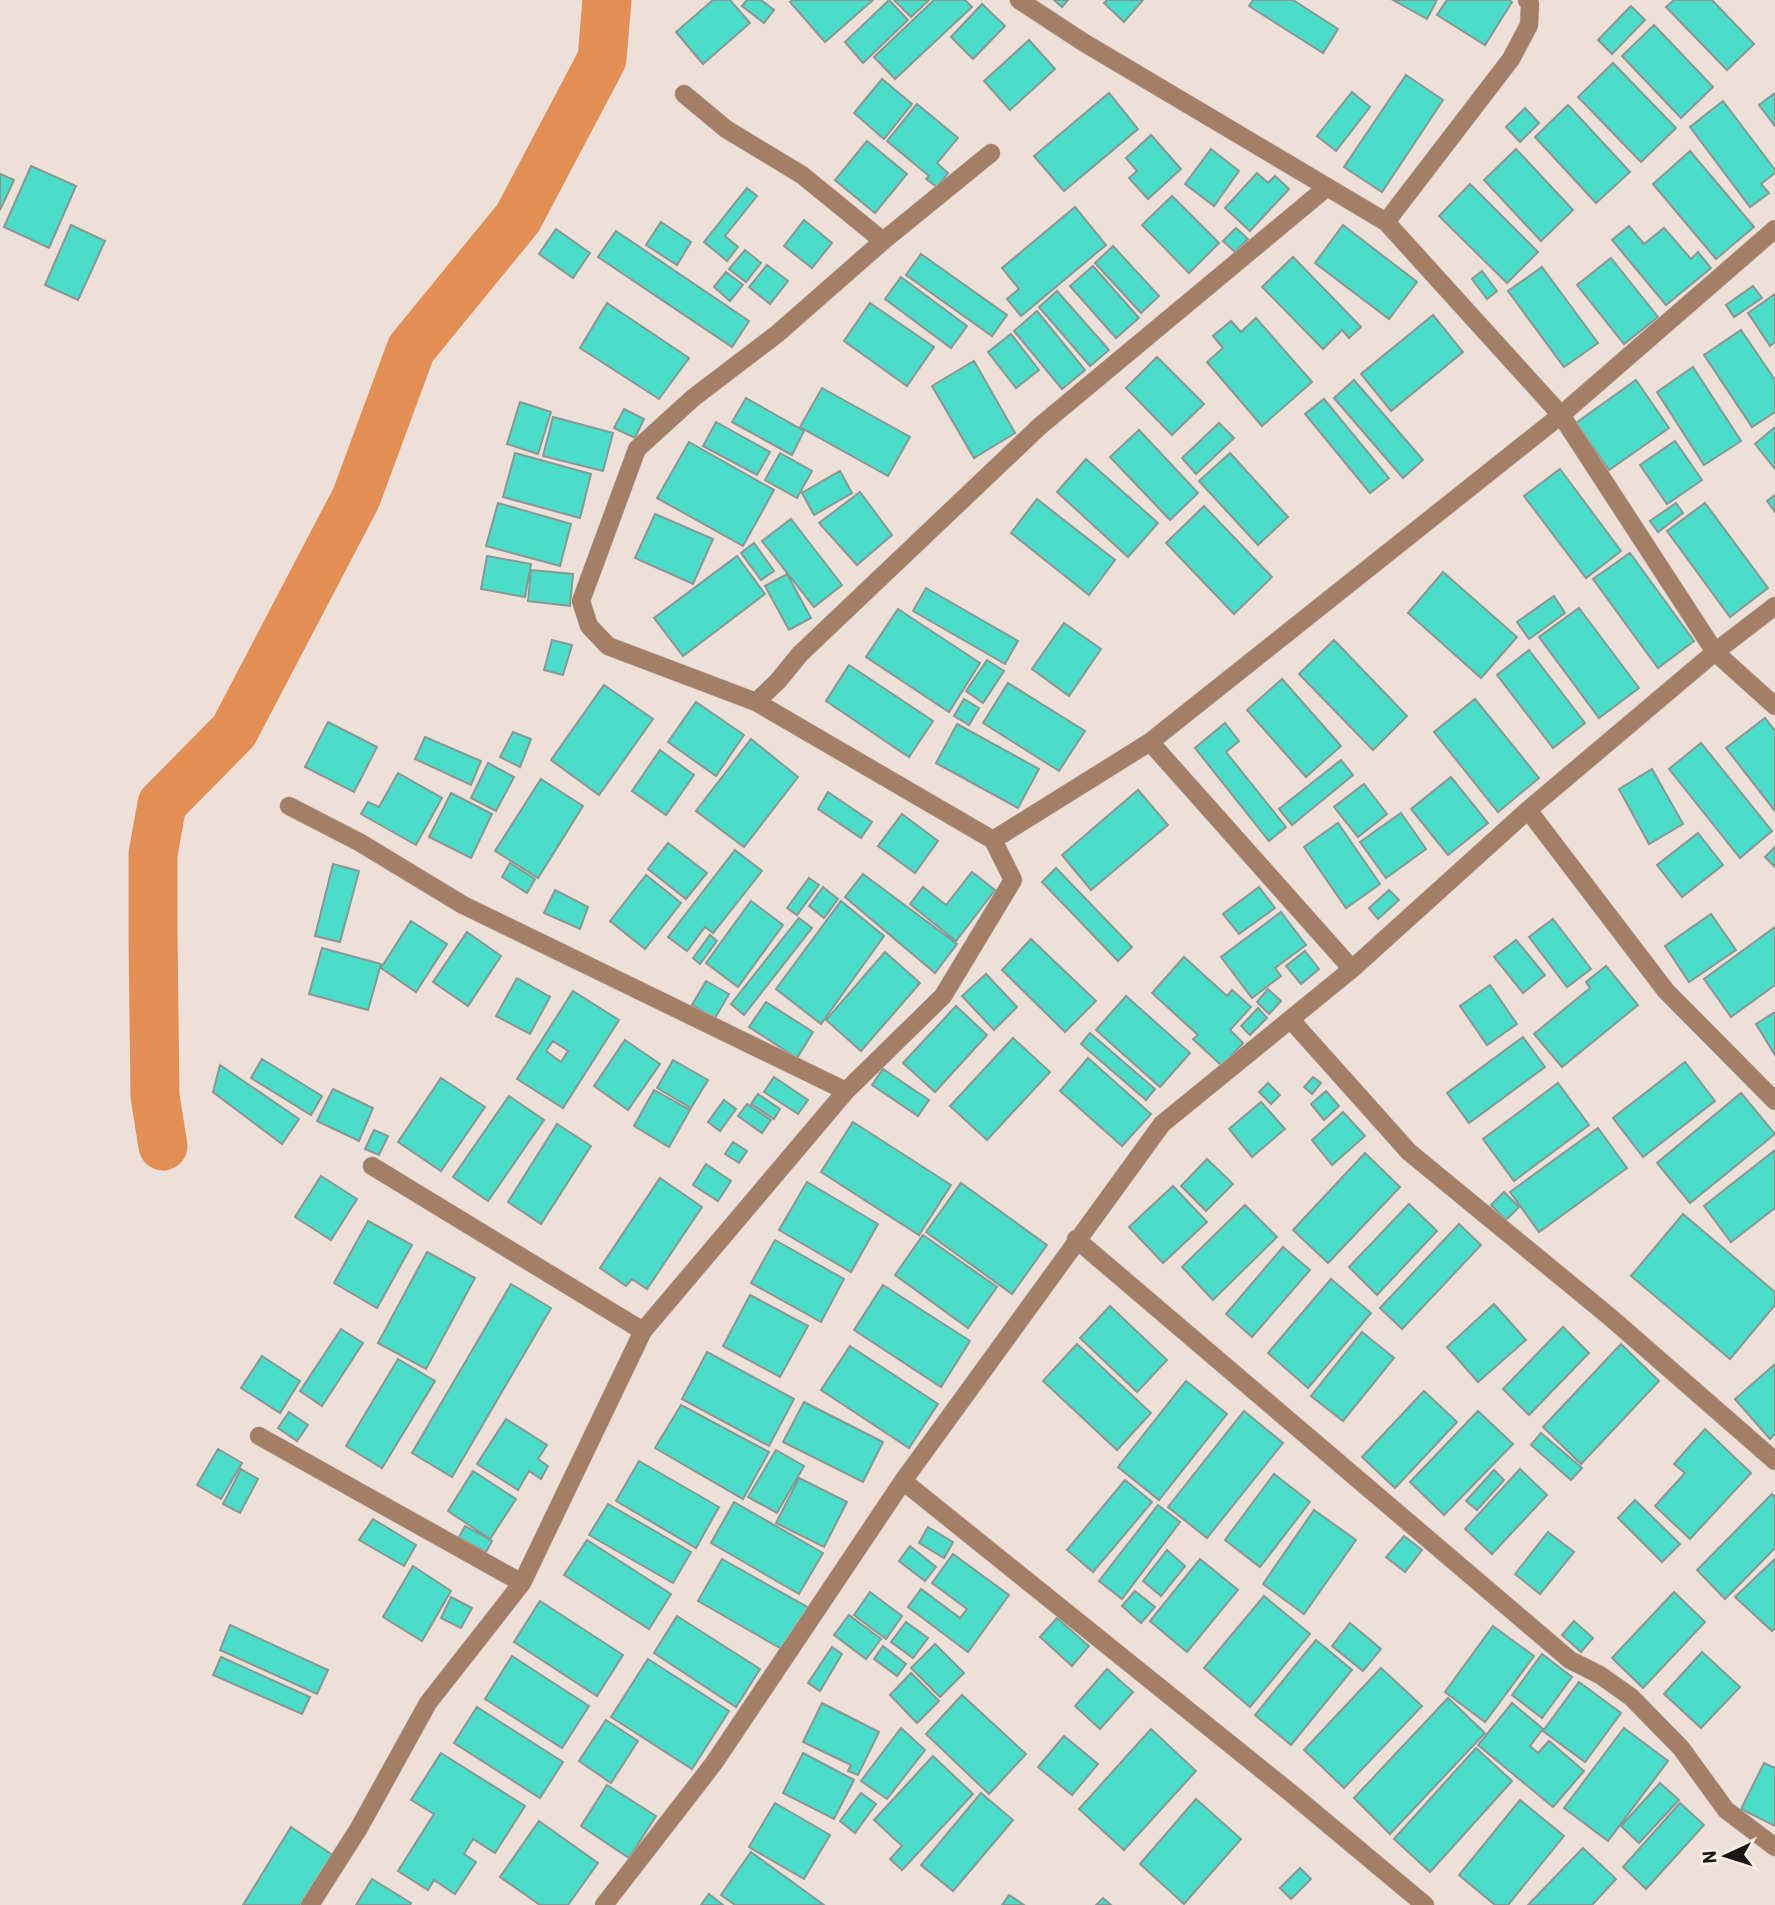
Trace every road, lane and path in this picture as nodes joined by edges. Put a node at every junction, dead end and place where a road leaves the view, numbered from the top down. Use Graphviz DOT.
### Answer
graph roads {
  1 [pos="1019,0"];
  2 [pos="1527,0"];
  3 [pos="684,94"];
  4 [pos="991,153"];
  5 [pos="1326,188"];
  6 [pos="1385,222"];
  7 [pos="1775,229"];
  8 [pos="883,241"];
  9 [pos="1561,415"];
  10 [pos="1775,606"];
  11 [pos="1715,652"];
  12 [pos="756,702"];
  13 [pos="1775,706"];
  14 [pos="1150,742"];
  15 [pos="289,806"];
  16 [pos="1528,810"];
  17 [pos="993,840"];
  18 [pos="1352,969"];
  19 [pos="1292,1020"];
  20 [pos="846,1091"];
  21 [pos="1775,1101"];
  22 [pos="372,1166"];
  23 [pos="1076,1240"];
  24 [pos="643,1331"];
  25 [pos="260,1436"];
  26 [pos="1775,1461"];
  27 [pos="903,1480"];
  28 [pos="522,1583"];
  29 [pos="1775,1847"];
  30 [pos="310,1905"];
  31 [pos="604,1905"];
  32 [pos="1425,1905"];
  1 -- 5 [label="street"];
  2 -- 6 [label="street"];
  3 -- 8 [label="street"];
  4 -- 8 [label="street"];
  5 -- 6 [label="street"];
  5 -- 12 [label="street"];
  6 -- 9 [label="street"];
  7 -- 9 [label="street"];
  8 -- 12 [label="street"];
  9 -- 11 [label="street"];
  9 -- 14 [label="street"];
  10 -- 11 [label="street"];
  11 -- 13 [label="street"];
  11 -- 16 [label="street"];
  12 -- 17 [label="street"];
  14 -- 17 [label="street"];
  14 -- 18 [label="street"];
  15 -- 20 [label="street"];
  16 -- 18 [label="street"];
  16 -- 21 [label="street"];
  17 -- 20 [label="street"];
  18 -- 19 [label="street"];
  19 -- 23 [label="street"];
  19 -- 26 [label="street"];
  20 -- 24 [label="street"];
  22 -- 24 [label="street"];
  23 -- 27 [label="street"];
  23 -- 29 [label="street"];
  24 -- 28 [label="street"];
  25 -- 28 [label="street"];
  27 -- 31 [label="street"];
  27 -- 32 [label="street"];
  28 -- 30 [label="street"];
}
